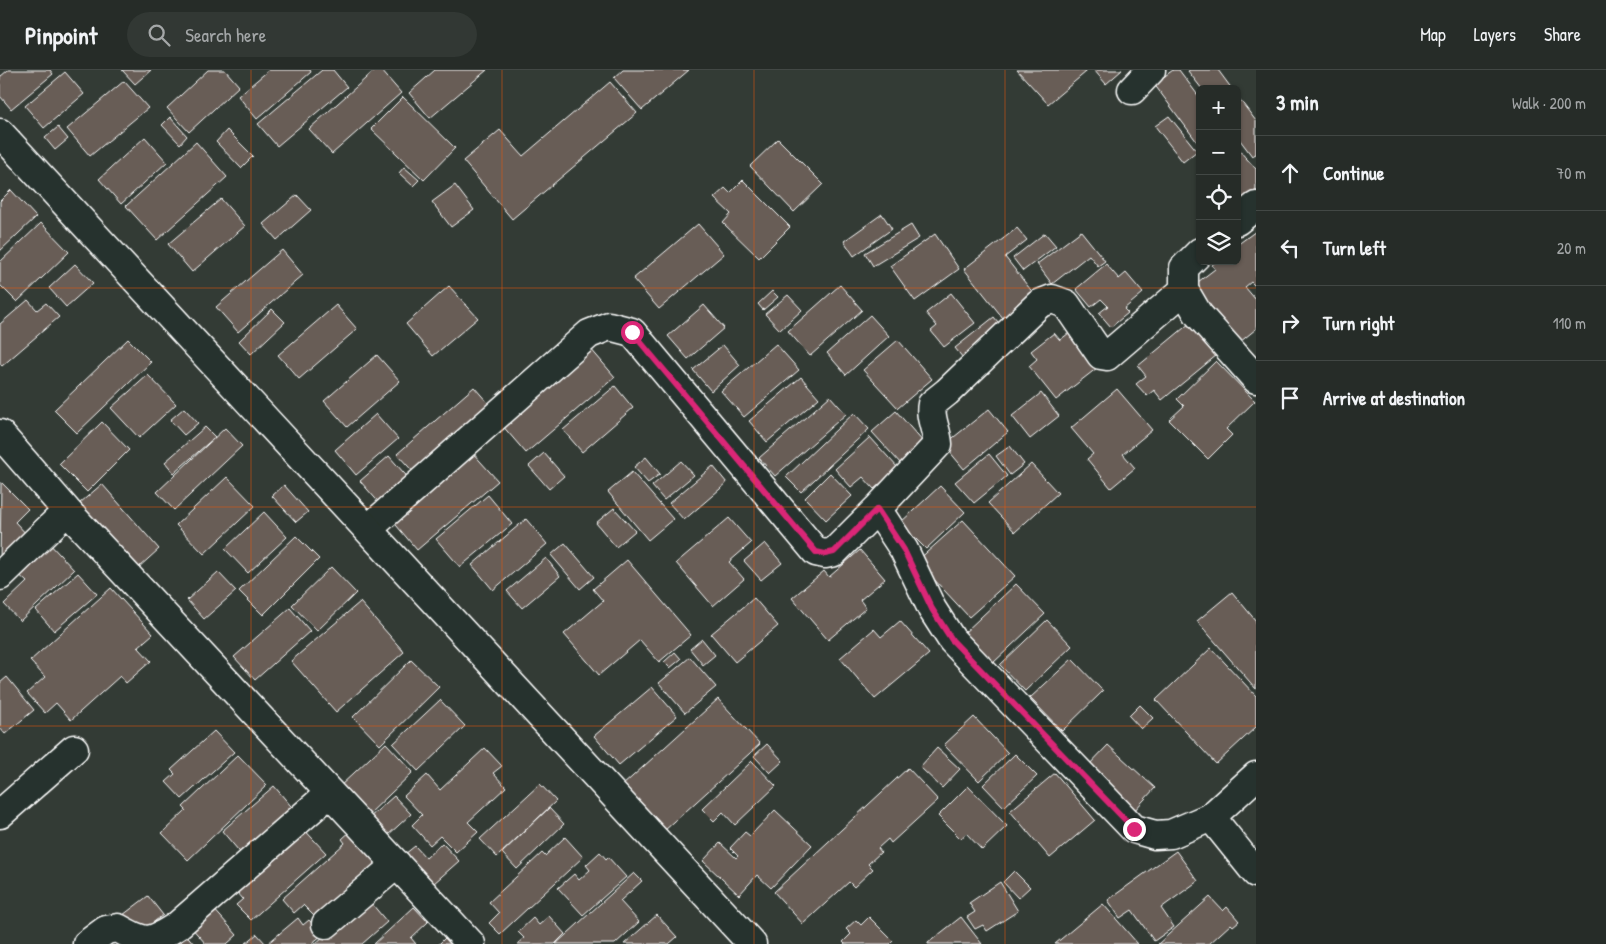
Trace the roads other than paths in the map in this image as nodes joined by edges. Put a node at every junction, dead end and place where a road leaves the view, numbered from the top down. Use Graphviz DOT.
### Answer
graph roads {
  1 [pos="1152,70"];
  2 [pos="1132,90"];
  3 [pos="0,133"];
  4 [pos="1256,206"];
  5 [pos="1238,220"];
  6 [pos="1196,256"];
  7 [pos="1184,290"];
  8 [pos="1256,379"];
  9 [pos="0,434"];
  10 [pos="877,509"];
  11 [pos="67,511"];
  12 [pos="368,529"];
  13 [pos="0,576"];
  14 [pos="74,749"];
  15 [pos="1256,776"];
  16 [pos="330,793"];
  17 [pos="0,814"];
  18 [pos="1211,817"];
  19 [pos="397,864"];
  20 [pos="1256,873"];
  21 [pos="326,924"];
  22 [pos="745,942"];
  23 [pos="87,944"];
  24 [pos="471,944"];
  1 -- 2 [label="street"];
  3 -- 12 [label="street"];
  4 -- 5 [label="street"];
  6 -- 7 [label="street"];
  7 -- 8 [label="street"];
  7 -- 10 [label="street"];
  9 -- 11 [label="street"];
  10 -- 12 [label="street"];
  10 -- 18 [label="street"];
  11 -- 13 [label="street"];
  11 -- 16 [label="street"];
  12 -- 22 [label="street"];
  14 -- 17 [label="street"];
  15 -- 18 [label="street"];
  16 -- 19 [label="street"];
  16 -- 23 [label="street"];
  18 -- 20 [label="street"];
  19 -- 21 [label="street"];
  19 -- 24 [label="street"];
}
